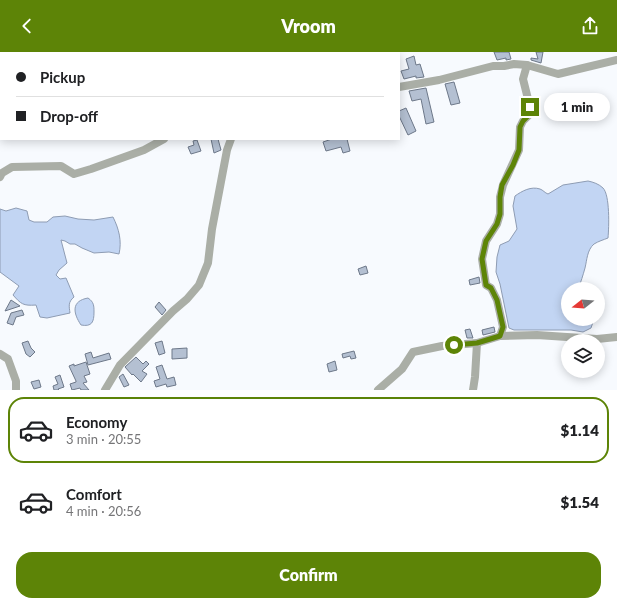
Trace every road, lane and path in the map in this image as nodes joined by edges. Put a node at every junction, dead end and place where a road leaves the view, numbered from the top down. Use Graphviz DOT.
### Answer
graph roads {
  1 [pos="617,60"];
  2 [pos="527,65"];
  3 [pos="400,87"];
  4 [pos="162,140"];
  5 [pos="231,140"];
  6 [pos="0,177"];
  7 [pos="500,336"];
  8 [pos="617,337"];
  9 [pos="477,343"];
  10 [pos="0,354"];
  11 [pos="16,390"];
  12 [pos="105,390"];
  13 [pos="378,390"];
  14 [pos="473,390"];
  1 -- 2 [label="street"];
  2 -- 3 [label="street"];
  2 -- 7 [label="street"];
  4 -- 6 [label="street"];
  5 -- 12 [label="street"];
  7 -- 8 [label="street"];
  7 -- 9 [label="street"];
  9 -- 13 [label="street"];
  9 -- 14 [label="street"];
  10 -- 11 [label="street"];
}
